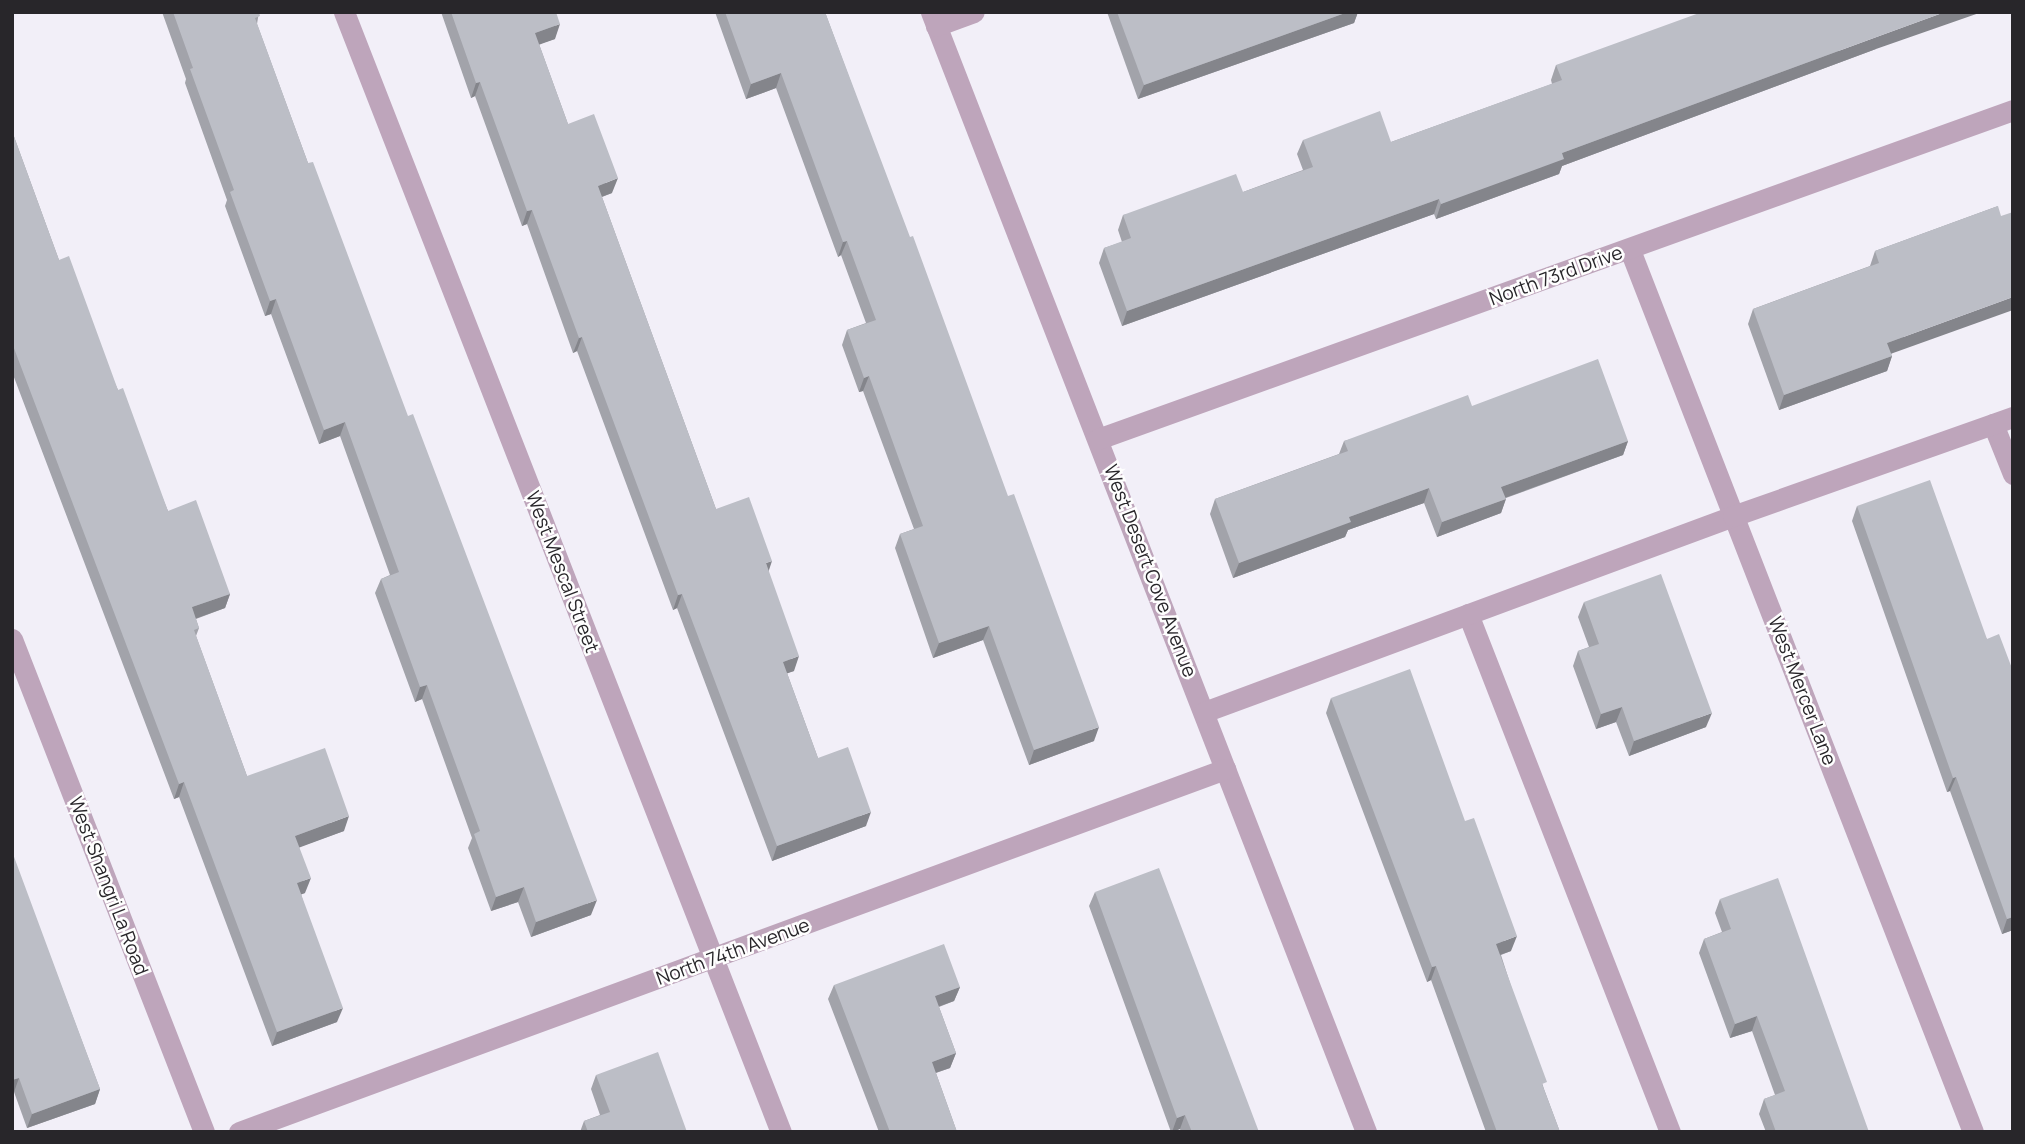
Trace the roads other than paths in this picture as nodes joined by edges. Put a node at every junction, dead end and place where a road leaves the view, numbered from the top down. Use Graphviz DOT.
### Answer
graph roads {
  1 [pos="344,12"];
  2 [pos="974,12"];
  3 [pos="933,19"];
  4 [pos="2013,110"];
  5 [pos="1630,250"];
  6 [pos="2003,421"];
  7 [pos="1098,439"];
  8 [pos="2013,474"];
  9 [pos="1733,516"];
  10 [pos="1468,614"];
  11 [pos="12,639"];
  12 [pos="1205,712"];
  13 [pos="1225,769"];
  14 [pos="713,960"];
  15 [pos="204,1132"];
  16 [pos="239,1132"];
  17 [pos="780,1132"];
  18 [pos="1366,1132"];
  19 [pos="1670,1132"];
  20 [pos="1973,1132"];
  1 -- 14 [label="street, West Mescal Street"];
  2 -- 3 [label="street"];
  3 -- 7 [label="street, West Desert Cove Avenue"];
  4 -- 5 [label="street, North 73rd Drive"];
  5 -- 7 [label="street, North 73rd Drive"];
  5 -- 9 [label="street, West Mercer Lane"];
  6 -- 8 [label="street"];
  6 -- 9 [label="street"];
  7 -- 12 [label="street, West Desert Cove Avenue"];
  9 -- 10 [label="street"];
  9 -- 20 [label="street, West Mercer Lane"];
  10 -- 12 [label="street"];
  10 -- 19 [label="street"];
  11 -- 15 [label="street, West Shangri La Road"];
  12 -- 13 [label="street, West Desert Cove Avenue"];
  13 -- 14 [label="street, North 74th Avenue"];
  13 -- 18 [label="street, West Desert Cove Avenue"];
  14 -- 16 [label="street, North 74th Avenue"];
  14 -- 17 [label="street, West Mescal Street"];
}
